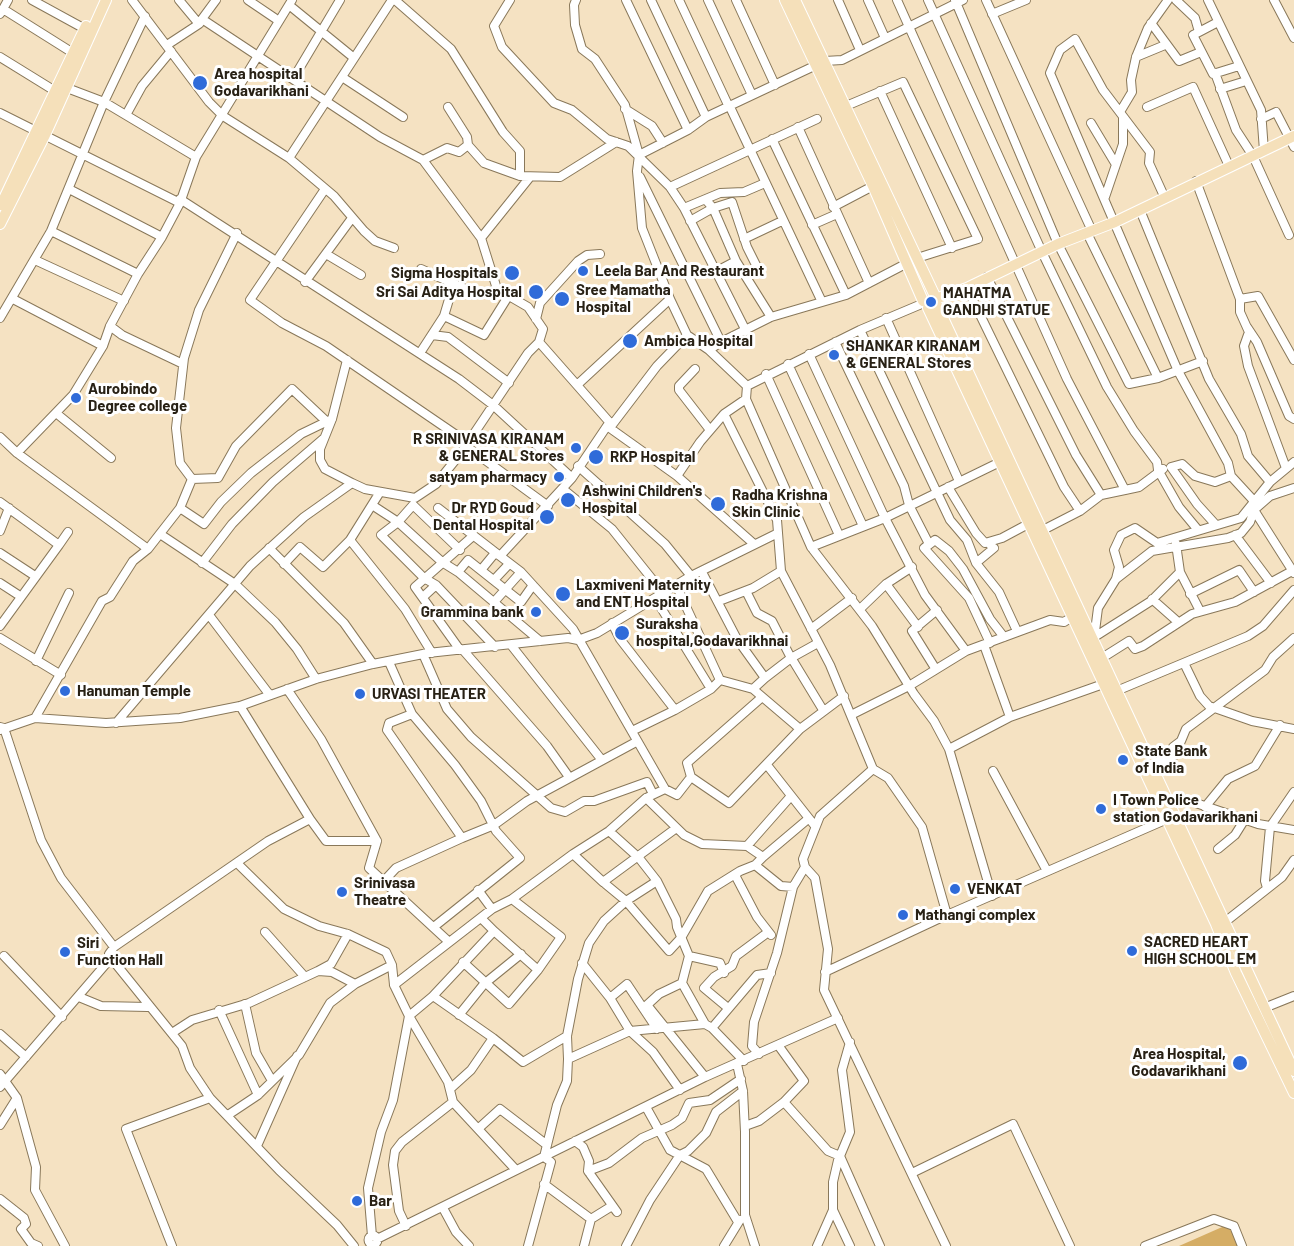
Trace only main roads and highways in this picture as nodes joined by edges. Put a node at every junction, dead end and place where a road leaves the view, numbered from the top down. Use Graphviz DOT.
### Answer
graph roads {
  1 [pos="98,0"];
  2 [pos="105,0"];
  3 [pos="785,0"];
  4 [pos="795,0"];
  5 [pos="818,58"];
  6 [pos="827,77"];
  7 [pos="41,134"];
  8 [pos="1292,140"];
  9 [pos="0,208"];
  10 [pos="0,224"];
  11 [pos="902,238"];
  12 [pos="931,302"];
  13 [pos="1111,687"];
  14 [pos="1169,810"];
  15 [pos="1180,838"];
  16 [pos="1236,962"];
  17 [pos="1294,1071"];
  18 [pos="1294,1093"];
  1 -- 7 [label="main road"];
  2 -- 7 [label="main road"];
  3 -- 5 [label="main road"];
  4 -- 5 [label="main road"];
  5 -- 6 [label="main road"];
  6 -- 11 [label="main road"];
  6 -- 11 [label="main road"];
  7 -- 9 [label="main road"];
  7 -- 10 [label="main road"];
  8 -- 12 [label="main road"];
  11 -- 12 [label="main road"];
  12 -- 13 [label="main road"];
  12 -- 13 [label="main road"];
  13 -- 14 [label="main road"];
  13 -- 14 [label="main road"];
  14 -- 15 [label="main road"];
  15 -- 16 [label="main road"];
  15 -- 16 [label="main road"];
  16 -- 17 [label="main road"];
  16 -- 18 [label="main road"];
}
